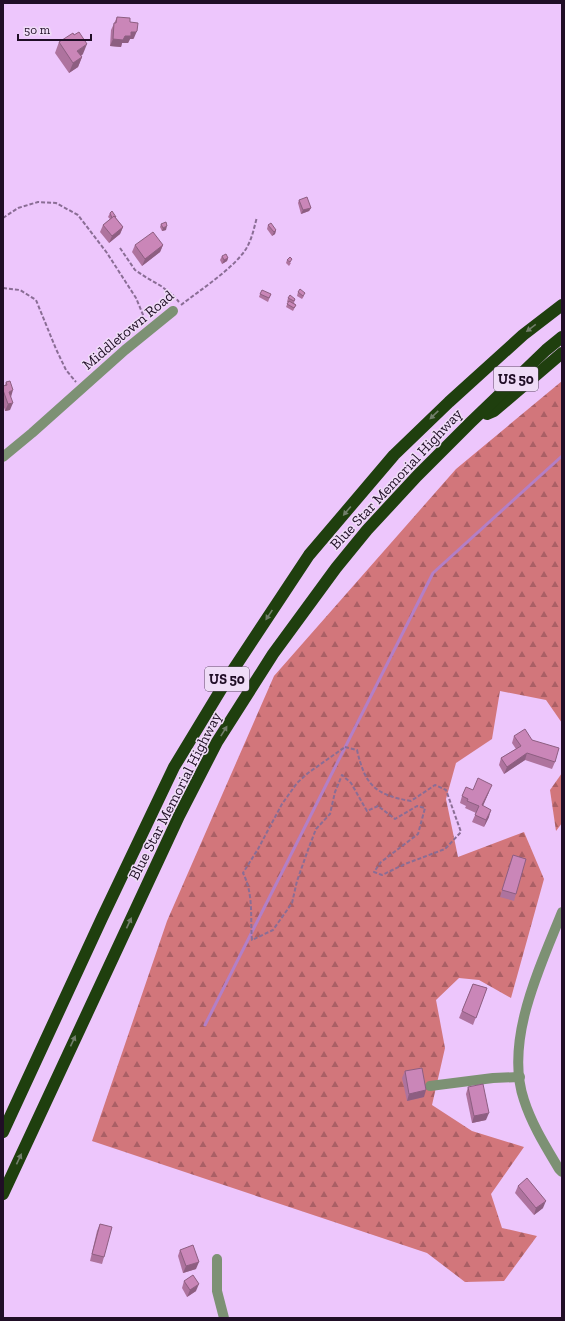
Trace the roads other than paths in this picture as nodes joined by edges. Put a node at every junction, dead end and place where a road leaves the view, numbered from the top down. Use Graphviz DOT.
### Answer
graph roads {
  1 [pos="562,305"];
  2 [pos="177,308"];
  3 [pos="562,337"];
  4 [pos="562,353"];
  5 [pos="471,422"];
  6 [pos="3,457"];
  7 [pos="562,912"];
  8 [pos="520,1077"];
  9 [pos="430,1086"];
  10 [pos="3,1132"];
  11 [pos="562,1172"];
  12 [pos="3,1194"];
  13 [pos="217,1258"];
  14 [pos="224,1318"];
  1 -- 10 [label="highway, Blue Star Memorial Highway / US 50, one-way"];
  2 -- 6 [label="street, Middletown Road"];
  3 -- 5 [label="highway, Blue Star Memorial Highway / US 50"];
  4 -- 5 [label="highway"];
  12 -- 5 [label="highway, Blue Star Memorial Highway / US 50, one-way"];
  7 -- 8 [label="street"];
  8 -- 9 [label="street"];
  8 -- 11 [label="street"];
  13 -- 14 [label="street"];
}
